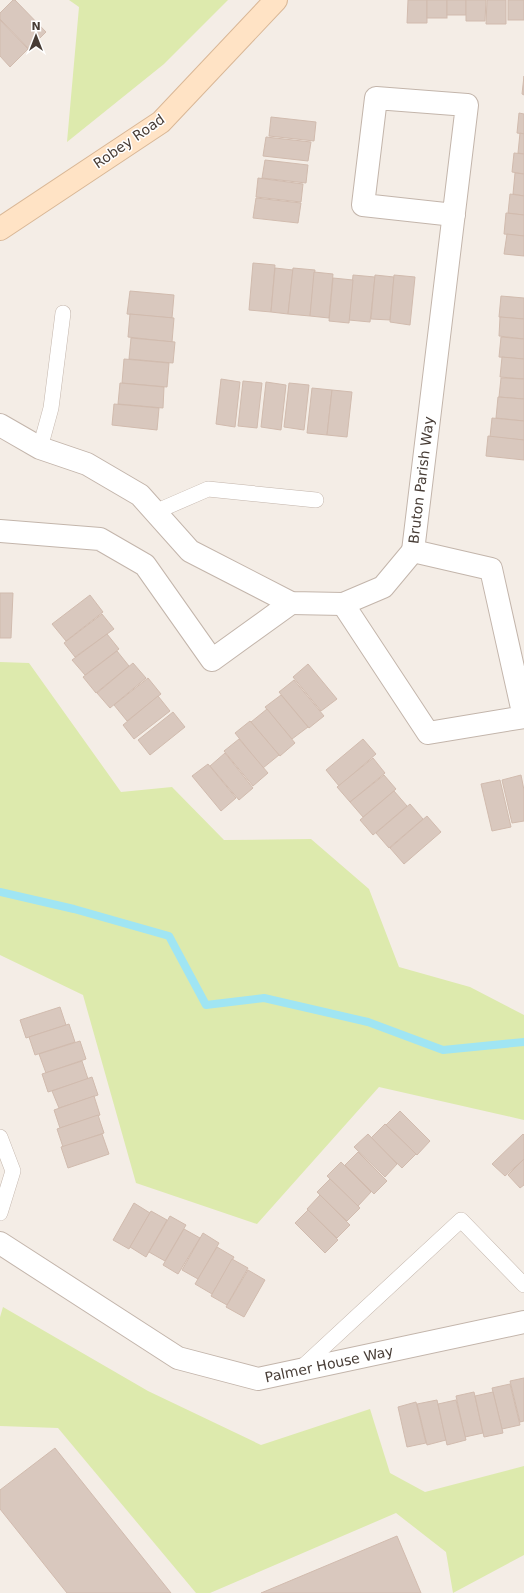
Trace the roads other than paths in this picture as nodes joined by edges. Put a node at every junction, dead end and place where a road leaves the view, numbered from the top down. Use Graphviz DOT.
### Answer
graph roads {
  1 [pos="276,0"];
  2 [pos="454,215"];
  3 [pos="0,229"];
  4 [pos="63,313"];
  5 [pos="0,425"];
  6 [pos="40,448"];
  7 [pos="316,500"];
  8 [pos="155,512"];
  9 [pos="0,531"];
  10 [pos="413,551"];
  11 [pos="291,603"];
  12 [pos="343,604"];
  13 [pos="0,1137"];
  14 [pos="0,1214"];
  15 [pos="0,1242"];
  16 [pos="524,1285"];
  17 [pos="524,1322"];
  18 [pos="298,1370"];
  1 -- 3 [label="street, Robey Road"];
  2 -- 2 [label="street, Bruton Parish Way"];
  2 -- 10 [label="street, Bruton Parish Way"];
  4 -- 6 [label="lane"];
  5 -- 6 [label="street"];
  6 -- 8 [label="street"];
  7 -- 8 [label="lane"];
  8 -- 11 [label="street"];
  9 -- 11 [label="street"];
  10 -- 12 [label="street"];
  10 -- 12 [label="street, Bruton Parish Way"];
  11 -- 12 [label="street"];
  13 -- 14 [label="lane"];
  15 -- 18 [label="street, Palmer House Way"];
  16 -- 18 [label="lane"];
  17 -- 18 [label="street, Palmer House Way"];
}
